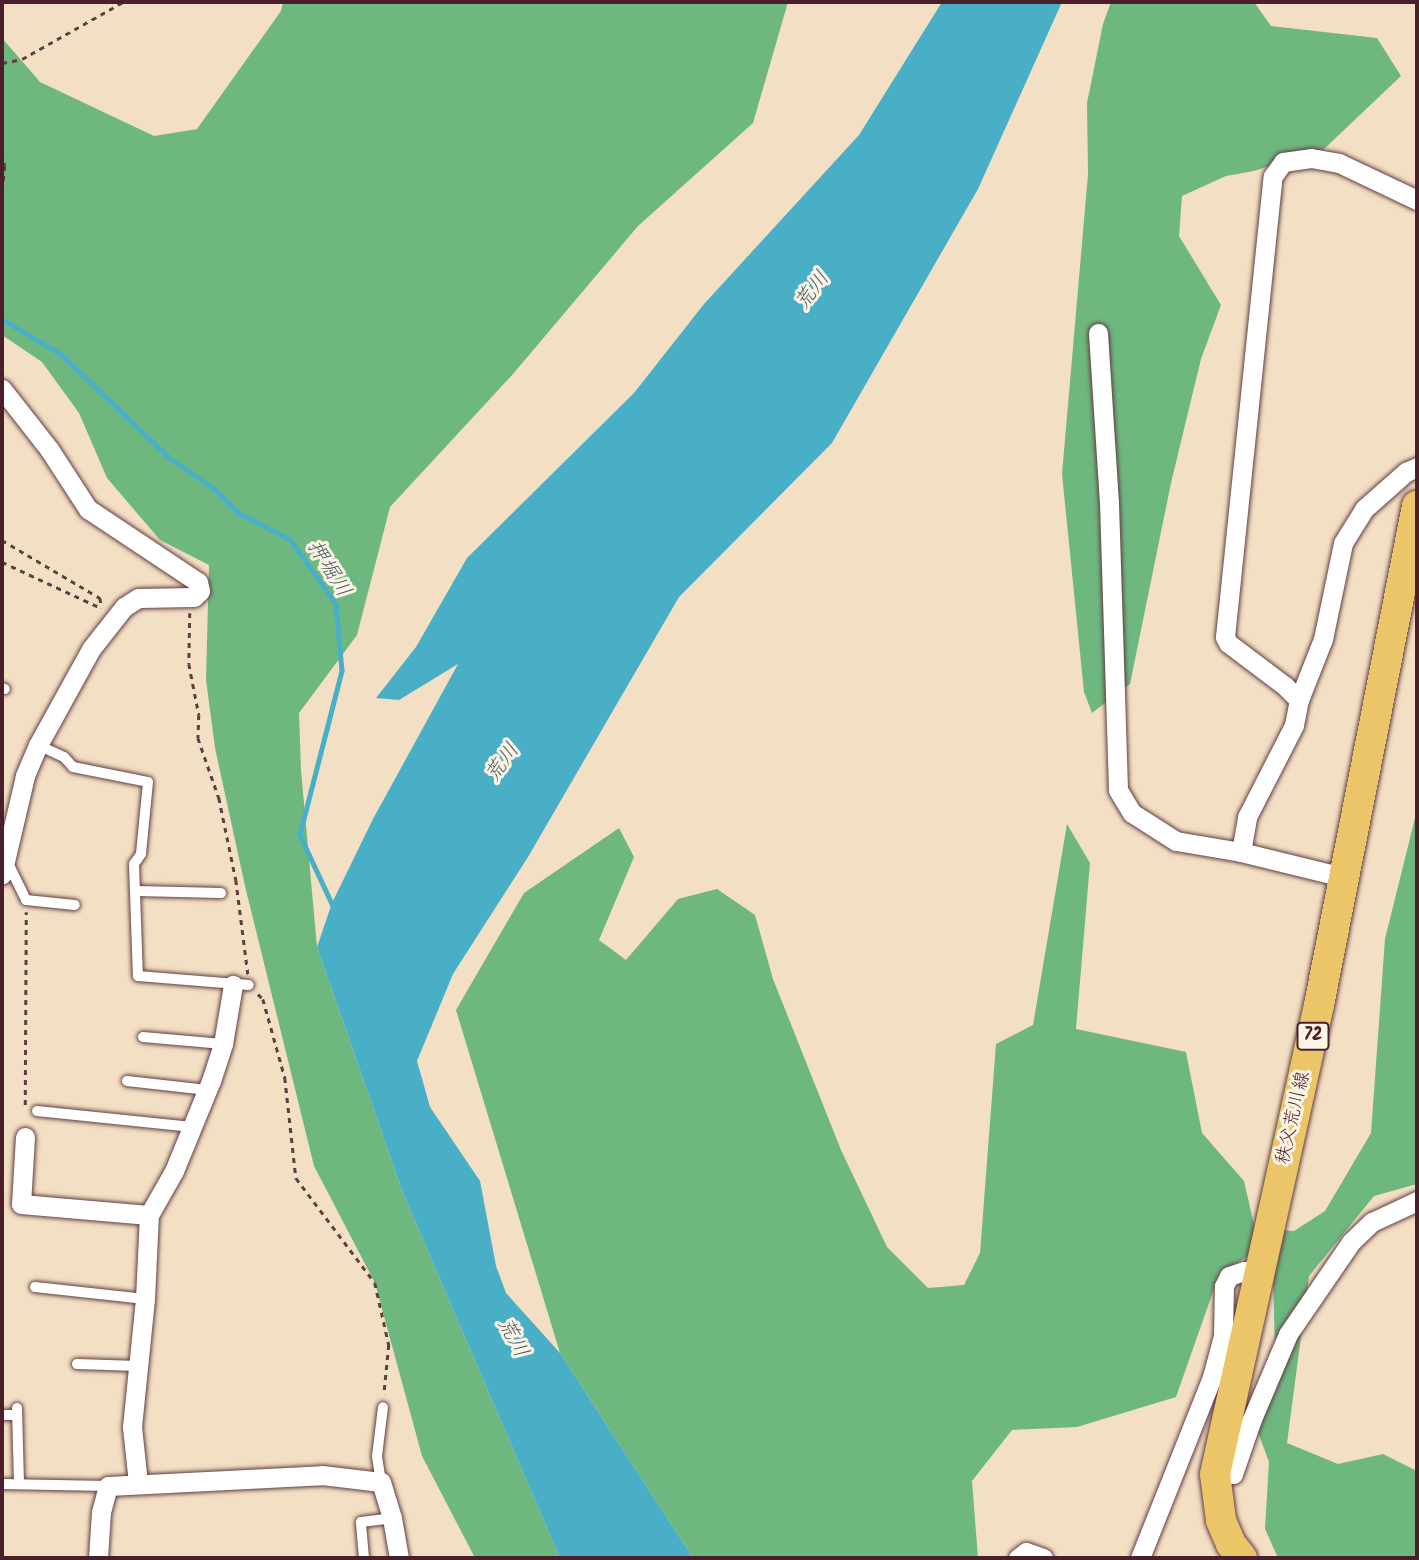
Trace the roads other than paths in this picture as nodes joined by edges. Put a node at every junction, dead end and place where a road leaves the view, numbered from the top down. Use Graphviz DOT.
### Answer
graph roads {
  1 [pos="1417,200"];
  2 [pos="1098,333"];
  3 [pos="2,389"];
  4 [pos="1417,467"];
  5 [pos="1417,506"];
  6 [pos="1299,700"];
  7 [pos="38,745"];
  8 [pos="1241,852"];
  9 [pos="4,867"];
  10 [pos="1343,877"];
  11 [pos="137,891"];
  12 [pos="221,893"];
  13 [pos="75,905"];
  14 [pos="241,985"];
  15 [pos="143,1037"];
  16 [pos="223,1044"];
  17 [pos="127,1081"];
  18 [pos="207,1090"];
  19 [pos="37,1111"];
  20 [pos="192,1127"];
  21 [pos="25,1137"];
  22 [pos="1417,1201"];
  23 [pos="149,1215"];
  24 [pos="1259,1273"];
  25 [pos="36,1287"];
  26 [pos="145,1299"];
  27 [pos="77,1364"];
  28 [pos="138,1366"];
  29 [pos="383,1407"];
  30 [pos="2,1415"];
  31 [pos="1216,1474"];
  32 [pos="381,1482"];
  33 [pos="138,1483"];
  34 [pos="2,1484"];
  35 [pos="19,1484"];
  36 [pos="108,1486"];
  37 [pos="392,1518"];
  38 [pos="98,1558"];
  39 [pos="364,1558"];
  40 [pos="399,1558"];
  41 [pos="1018,1558"];
  42 [pos="1043,1558"];
  43 [pos="1140,1558"];
  44 [pos="1242,1558"];
  1 -- 6 [label="street"];
  2 -- 8 [label="street"];
  3 -- 7 [label="street"];
  4 -- 6 [label="street"];
  5 -- 10 [label="main road, 秩父荒川線 / 72"];
  6 -- 8 [label="street"];
  7 -- 9 [label="street"];
  7 -- 11 [label="lane"];
  8 -- 10 [label="street"];
  9 -- 13 [label="lane"];
  10 -- 24 [label="main road, 秩父荒川線 / 72"];
  11 -- 12 [label="lane"];
  11 -- 14 [label="lane"];
  14 -- 16 [label="street"];
  15 -- 16 [label="lane"];
  16 -- 18 [label="street"];
  17 -- 18 [label="lane"];
  18 -- 20 [label="street"];
  19 -- 20 [label="lane"];
  20 -- 23 [label="street"];
  21 -- 23 [label="street"];
  22 -- 31 [label="street"];
  23 -- 26 [label="street"];
  24 -- 31 [label="main road, 秩父荒川線 / 72"];
  24 -- 43 [label="street"];
  25 -- 26 [label="lane"];
  26 -- 28 [label="street"];
  27 -- 28 [label="lane"];
  28 -- 33 [label="street"];
  29 -- 32 [label="lane"];
  30 -- 35 [label="lane"];
  31 -- 44 [label="main road, 秩父荒川線 / 72"];
  32 -- 33 [label="street"];
  32 -- 37 [label="street"];
  33 -- 36 [label="street"];
  34 -- 35 [label="lane"];
  35 -- 36 [label="lane"];
  36 -- 38 [label="street"];
  37 -- 39 [label="lane"];
  37 -- 40 [label="street"];
  41 -- 42 [label="street"];
}
